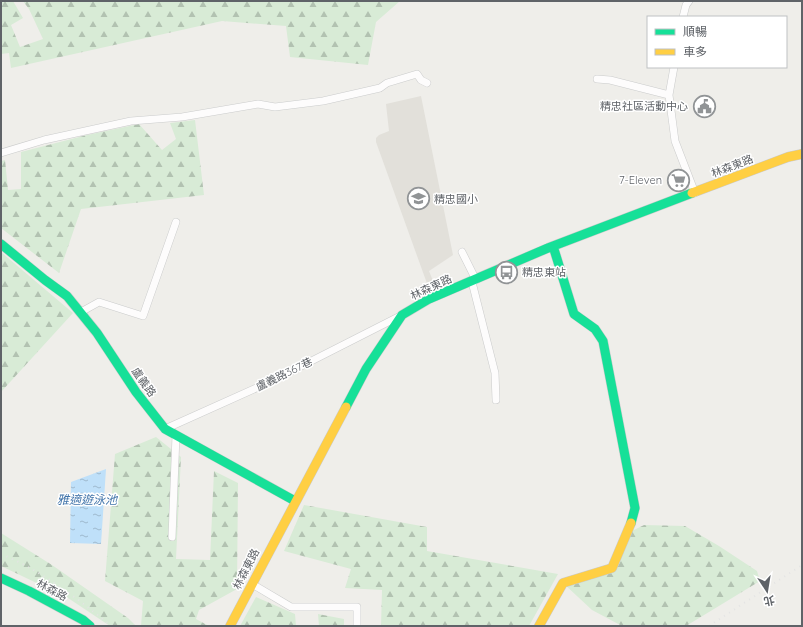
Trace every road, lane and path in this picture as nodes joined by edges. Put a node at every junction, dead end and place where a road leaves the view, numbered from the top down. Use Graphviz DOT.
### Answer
graph roads {
  1 [pos="689,1"];
  2 [pos="683,16"];
  3 [pos="674,68"];
  4 [pos="597,79"];
  5 [pos="427,83"];
  6 [pos="669,95"];
  7 [pos="1,153"];
  8 [pos="802,154"];
  9 [pos="695,193"];
  10 [pos="176,222"];
  11 [pos="1,244"];
  12 [pos="553,246"];
  13 [pos="462,252"];
  14 [pos="474,281"];
  15 [pos="81,312"];
  16 [pos="402,315"];
  17 [pos="496,400"];
  18 [pos="165,429"];
  19 [pos="176,435"];
  20 [pos="295,501"];
  21 [pos="172,537"];
  22 [pos="1,578"];
  23 [pos="252,584"];
  24 [pos="90,626"];
  25 [pos="230,626"];
  26 [pos="357,626"];
  27 [pos="539,626"];
  1 -- 2 [label="street"];
  3 -- 6 [label="street"];
  4 -- 6 [label="street"];
  5 -- 7 [label="street"];
  6 -- 9 [label="street"];
  8 -- 9 [label="main road, 林森東路"];
  9 -- 12 [label="main road, 林森東路"];
  10 -- 15 [label="street"];
  11 -- 15 [label="main road, 盧義路"];
  12 -- 14 [label="main road, 林森東路"];
  12 -- 27 [label="main road"];
  13 -- 14 [label="street"];
  14 -- 16 [label="main road, 林森東路"];
  14 -- 17 [label="street"];
  15 -- 18 [label="main road, 盧義路"];
  16 -- 18 [label="street, 盧義路367巷"];
  16 -- 20 [label="main road, 林森東路"];
  18 -- 19 [label="main road, 盧義路"];
  19 -- 20 [label="main road, 盧義路"];
  19 -- 21 [label="street"];
  20 -- 23 [label="main road, 林森東路"];
  22 -- 24 [label="main road, 林森路"];
  23 -- 25 [label="main road, 林森東路"];
  23 -- 26 [label="street"];
}
